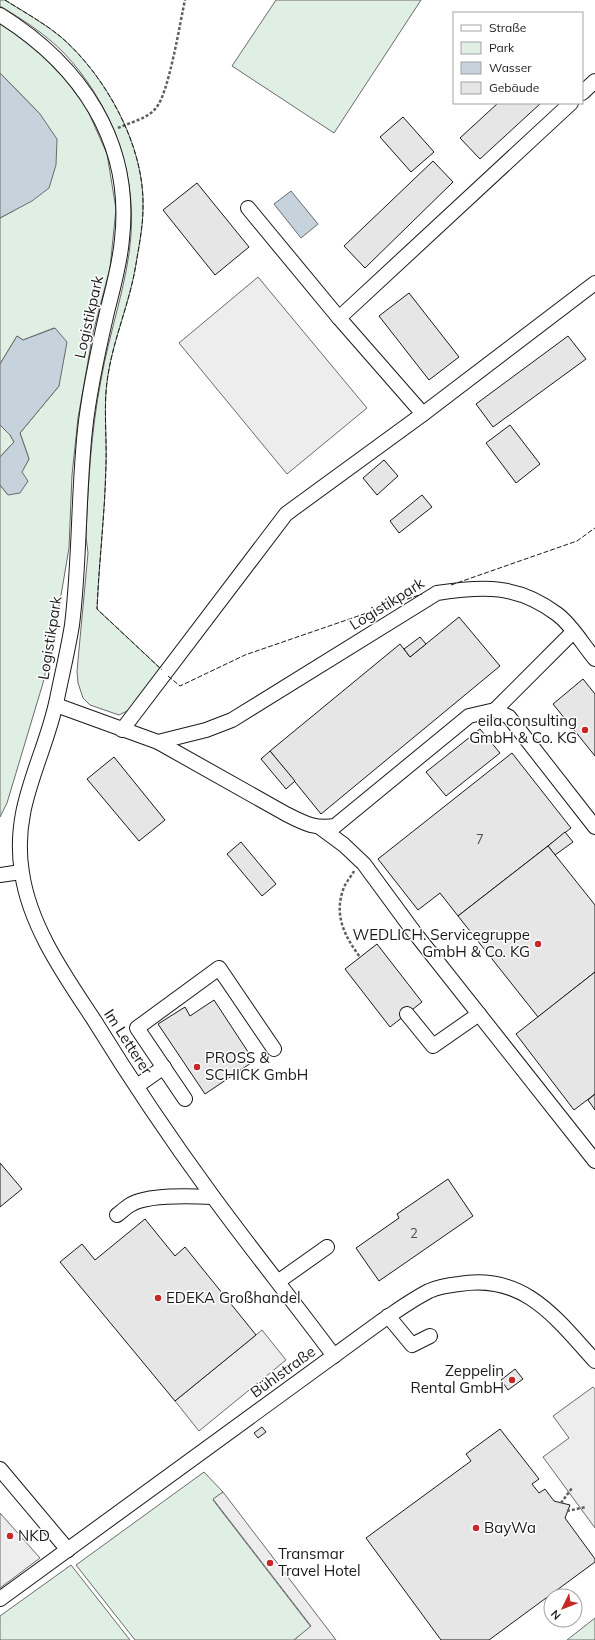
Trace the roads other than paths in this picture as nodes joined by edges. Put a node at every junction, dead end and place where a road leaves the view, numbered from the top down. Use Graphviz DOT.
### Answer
graph roads {
  1 [pos="0,15"];
  2 [pos="595,81"];
  3 [pos="583,92"];
  4 [pos="570,104"];
  5 [pos="248,208"];
  6 [pos="595,283"];
  7 [pos="339,318"];
  8 [pos="423,414"];
  9 [pos="573,632"];
  10 [pos="595,659"];
  11 [pos="56,705"];
  12 [pos="495,710"];
  13 [pos="122,730"];
  14 [pos="158,742"];
  15 [pos="595,827"];
  16 [pos="321,828"];
  17 [pos="21,872"];
  18 [pos="0,875"];
  19 [pos="407,1014"];
  20 [pos="479,1014"];
  21 [pos="274,1049"];
  22 [pos="164,1067"];
  23 [pos="137,1086"];
  24 [pos="185,1099"];
  25 [pos="595,1161"];
  26 [pos="213,1197"];
  27 [pos="117,1215"];
  28 [pos="327,1246"];
  29 [pos="279,1281"];
  30 [pos="388,1316"];
  31 [pos="430,1336"];
  32 [pos="334,1356"];
  33 [pos="595,1361"];
  34 [pos="0,1469"];
  35 [pos="68,1550"];
  36 [pos="0,1599"];
  1 -- 11 [label="street, Logistikpark"];
  2 -- 3 [label="street"];
  4 -- 7 [label="street"];
  5 -- 7 [label="street"];
  6 -- 8 [label="street"];
  7 -- 8 [label="street"];
  8 -- 13 [label="street"];
  9 -- 10 [label="street, Logistikpark"];
  9 -- 12 [label="street"];
  9 -- 14 [label="street, Logistikpark"];
  11 -- 13 [label="street"];
  11 -- 17 [label="street, Im Letterer"];
  12 -- 15 [label="street"];
  12 -- 16 [label="street"];
  13 -- 14 [label="street"];
  14 -- 16 [label="street"];
  16 -- 20 [label="street"];
  17 -- 18 [label="street"];
  17 -- 23 [label="street, Im Letterer"];
  19 -- 20 [label="street"];
  20 -- 25 [label="street"];
  21 -- 22 [label="street"];
  22 -- 23 [label="street"];
  22 -- 24 [label="street"];
  23 -- 26 [label="street, Im Letterer"];
  26 -- 27 [label="street"];
  26 -- 29 [label="street, Im Letterer"];
  28 -- 29 [label="street"];
  29 -- 32 [label="street, Im Letterer"];
  30 -- 31 [label="street"];
  30 -- 32 [label="street, Bühlstraße"];
  30 -- 33 [label="street, Bühlstraße"];
  32 -- 35 [label="street, Bühlstraße"];
  34 -- 35 [label="street"];
  35 -- 36 [label="street, Bühlstraße"];
}
